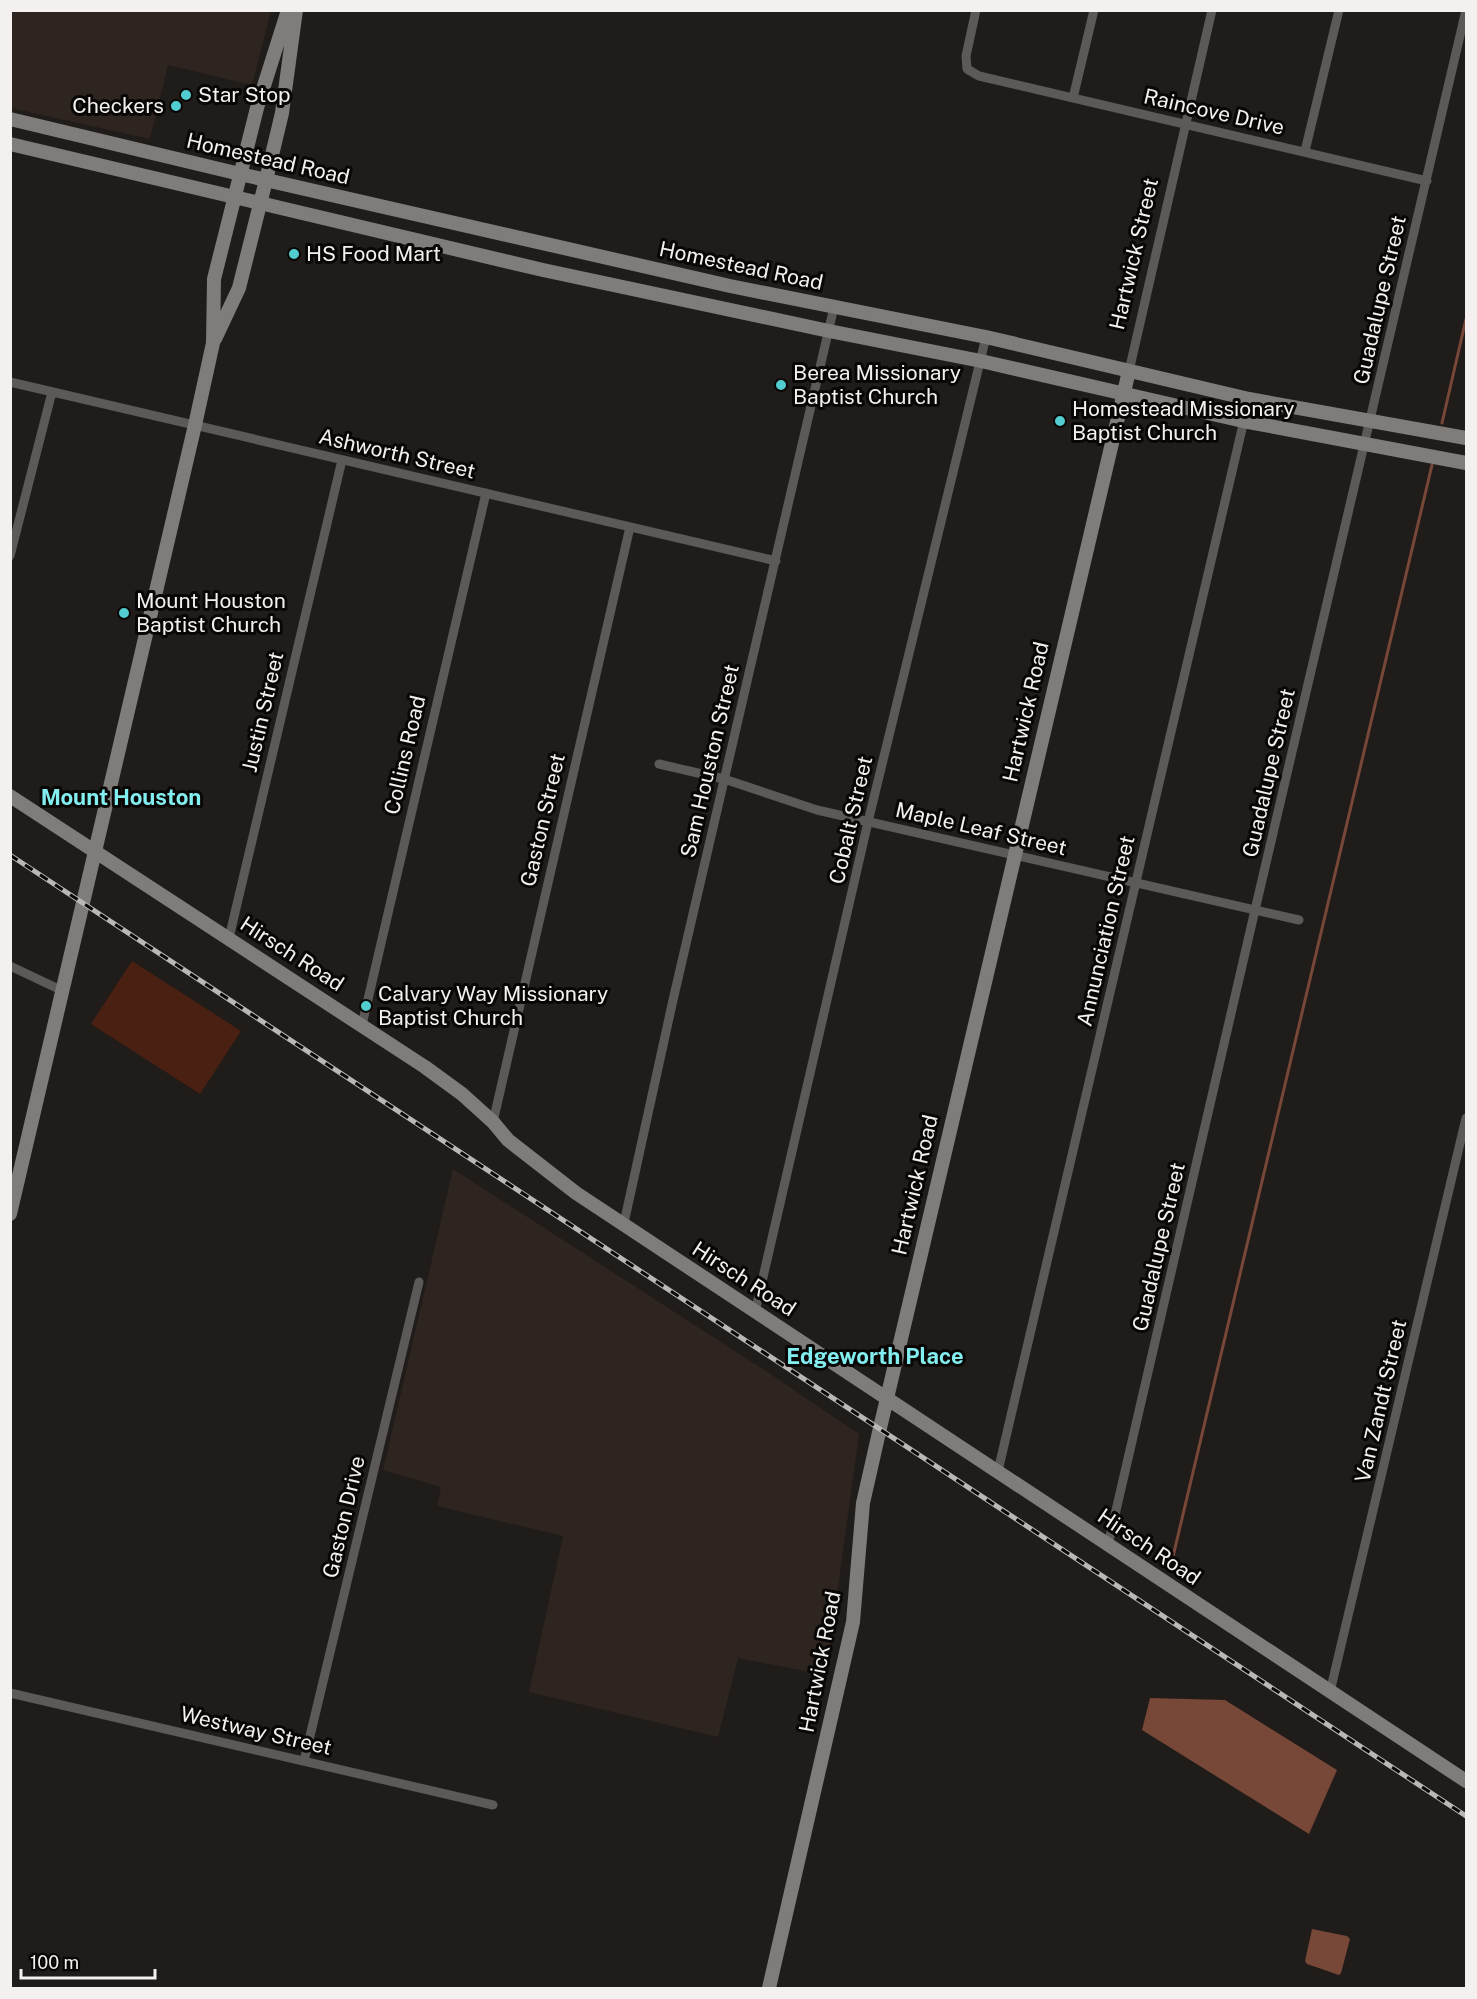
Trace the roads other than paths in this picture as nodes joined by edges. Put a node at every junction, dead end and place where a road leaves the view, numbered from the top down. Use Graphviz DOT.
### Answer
graph roads {
  1 [pos="288,10"];
  2 [pos="296,10"];
  3 [pos="976,10"];
  4 [pos="1094,10"];
  5 [pos="1212,10"];
  6 [pos="1338,10"];
  7 [pos="1466,10"];
  8 [pos="1073,98"];
  9 [pos="257,108"];
  10 [pos="282,113"];
  11 [pos="10,119"];
  12 [pos="1185,123"];
  13 [pos="55,130"];
  14 [pos="10,144"];
  15 [pos="1305,152"];
  16 [pos="52,154"];
  17 [pos="240,174"];
  18 [pos="266,180"];
  19 [pos="1427,181"];
  20 [pos="234,197"];
  21 [pos="260,204"];
  22 [pos="417,215"];
  23 [pos="412,240"];
  24 [pos="548,245"];
  25 [pos="543,270"];
  26 [pos="698,279"];
  27 [pos="697,303"];
  28 [pos="834,307"];
  29 [pos="829,331"];
  30 [pos="986,337"];
  31 [pos="213,343"];
  32 [pos="981,361"];
  33 [pos="1129,371"];
  34 [pos="10,382"];
  35 [pos="52,392"];
  36 [pos="1123,395"];
  37 [pos="1249,399"];
  38 [pos="1371,421"];
  39 [pos="1243,422"];
  40 [pos="195,425"];
  41 [pos="1467,438"];
  42 [pos="1365,444"];
  43 [pos="342,459"];
  44 [pos="1467,463"];
  45 [pos="486,493"];
  46 [pos="630,527"];
  47 [pos="10,556"];
  48 [pos="776,561"];
  49 [pos="659,764"];
  50 [pos="724,779"];
  51 [pos="10,796"];
  52 [pos="868,822"];
  53 [pos="94,851"];
  54 [pos="1014,855"];
  55 [pos="1135,883"];
  56 [pos="1255,910"];
  57 [pos="1299,920"];
  58 [pos="229,938"];
  59 [pos="10,966"];
  60 [pos="63,991"];
  61 [pos="362,1025"];
  62 [pos="1467,1118"];
  63 [pos="493,1122"];
  64 [pos="10,1214"];
  65 [pos="624,1223"];
  66 [pos="418,1282"];
  67 [pos="755,1312"];
  68 [pos="886,1397"];
  69 [pos="998,1471"];
  70 [pos="1108,1545"];
  71 [pos="1330,1692"];
  72 [pos="10,1693"];
  73 [pos="304,1761"];
  74 [pos="1467,1781"];
  75 [pos="493,1804"];
  76 [pos="769,1989"];
  1 -- 9 [label="main road"];
  2 -- 10 [label="main road"];
  3 -- 8 [label="street, Raincove Drive"];
  4 -- 8 [label="street"];
  5 -- 12 [label="street"];
  6 -- 15 [label="street"];
  7 -- 19 [label="street, Guadalupe Street"];
  8 -- 12 [label="street, Raincove Drive"];
  9 -- 10 [label="main road"];
  9 -- 17 [label="main road"];
  10 -- 18 [label="main road"];
  11 -- 13 [label="main road, Homestead Road"];
  12 -- 15 [label="street, Raincove Drive"];
  12 -- 33 [label="street, Hartwick Street"];
  13 -- 16 [label="main road"];
  13 -- 17 [label="main road, Homestead Road"];
  14 -- 16 [label="main road"];
  15 -- 19 [label="street, Raincove Drive"];
  16 -- 20 [label="main road"];
  17 -- 18 [label="main road, Homestead Road"];
  17 -- 20 [label="main road"];
  18 -- 21 [label="main road"];
  18 -- 22 [label="main road, Homestead Road"];
  19 -- 38 [label="street, Guadalupe Street"];
  20 -- 21 [label="main road"];
  20 -- 31 [label="main road"];
  21 -- 23 [label="main road"];
  21 -- 31 [label="main road"];
  22 -- 23 [label="main road"];
  22 -- 24 [label="main road, Homestead Road"];
  23 -- 25 [label="main road"];
  24 -- 25 [label="main road"];
  24 -- 26 [label="main road, Homestead Road"];
  25 -- 27 [label="main road"];
  26 -- 27 [label="main road"];
  26 -- 28 [label="main road, Homestead Road"];
  27 -- 29 [label="main road"];
  28 -- 29 [label="street, Sam Houston Street"];
  28 -- 30 [label="main road, Homestead Road"];
  29 -- 32 [label="main road"];
  29 -- 48 [label="street, Sam Houston Street"];
  30 -- 32 [label="street, Cobalt Street"];
  30 -- 33 [label="main road, Homestead Road"];
  31 -- 40 [label="main road"];
  32 -- 36 [label="main road"];
  32 -- 52 [label="street, Cobalt Street"];
  33 -- 36 [label="main road, Hartwick Street"];
  33 -- 37 [label="main road, Homestead Road"];
  34 -- 35 [label="street, Ashworth Street"];
  35 -- 40 [label="street, Ashworth Street"];
  35 -- 47 [label="street"];
  36 -- 39 [label="main road"];
  36 -- 54 [label="main road, Hartwick Road"];
  37 -- 38 [label="main road, Homestead Road"];
  37 -- 39 [label="street, Annunciation Street"];
  38 -- 41 [label="main road, Homestead Road"];
  38 -- 42 [label="street, Guadalupe Street"];
  39 -- 42 [label="main road"];
  39 -- 55 [label="street, Annunciation Street"];
  40 -- 43 [label="street, Ashworth Street"];
  40 -- 53 [label="main road"];
  42 -- 44 [label="main road"];
  42 -- 56 [label="street, Guadalupe Street"];
  43 -- 45 [label="street, Ashworth Street"];
  43 -- 58 [label="street, Justin Street"];
  45 -- 46 [label="street, Ashworth Street"];
  45 -- 61 [label="street, Collins Road"];
  46 -- 48 [label="street, Ashworth Street"];
  46 -- 63 [label="street, Gaston Street"];
  48 -- 50 [label="street, Sam Houston Street"];
  49 -- 50 [label="street, Maple Leaf Street"];
  50 -- 52 [label="street, Maple Leaf Street"];
  50 -- 65 [label="street, Sam Houston Street"];
  51 -- 53 [label="main road, Hirsch Road"];
  52 -- 54 [label="street, Maple Leaf Street"];
  52 -- 67 [label="street, Cobalt Street"];
  53 -- 58 [label="main road, Hirsch Road"];
  53 -- 60 [label="main road"];
  54 -- 55 [label="street, Maple Leaf Street"];
  54 -- 68 [label="main road, Hartwick Road"];
  55 -- 56 [label="street, Maple Leaf Street"];
  55 -- 69 [label="street, Annunciation Street"];
  56 -- 57 [label="street, Maple Leaf Street"];
  56 -- 70 [label="street, Guadalupe Street"];
  58 -- 61 [label="main road, Hirsch Road"];
  59 -- 60 [label="street"];
  60 -- 64 [label="main road"];
  61 -- 63 [label="main road, Hirsch Road"];
  62 -- 71 [label="street, Van Zandt Street"];
  63 -- 65 [label="main road, Hirsch Road"];
  65 -- 67 [label="main road, Hirsch Road"];
  66 -- 73 [label="street, Gaston Drive"];
  67 -- 68 [label="main road, Hirsch Road"];
  68 -- 69 [label="main road, Hirsch Road"];
  68 -- 76 [label="main road, Hartwick Road"];
  69 -- 70 [label="main road, Hirsch Road"];
  70 -- 71 [label="main road, Hirsch Road"];
  71 -- 74 [label="main road, Hirsch Road"];
  72 -- 73 [label="street, Westway Street"];
  73 -- 75 [label="street, Westway Street"];
}
